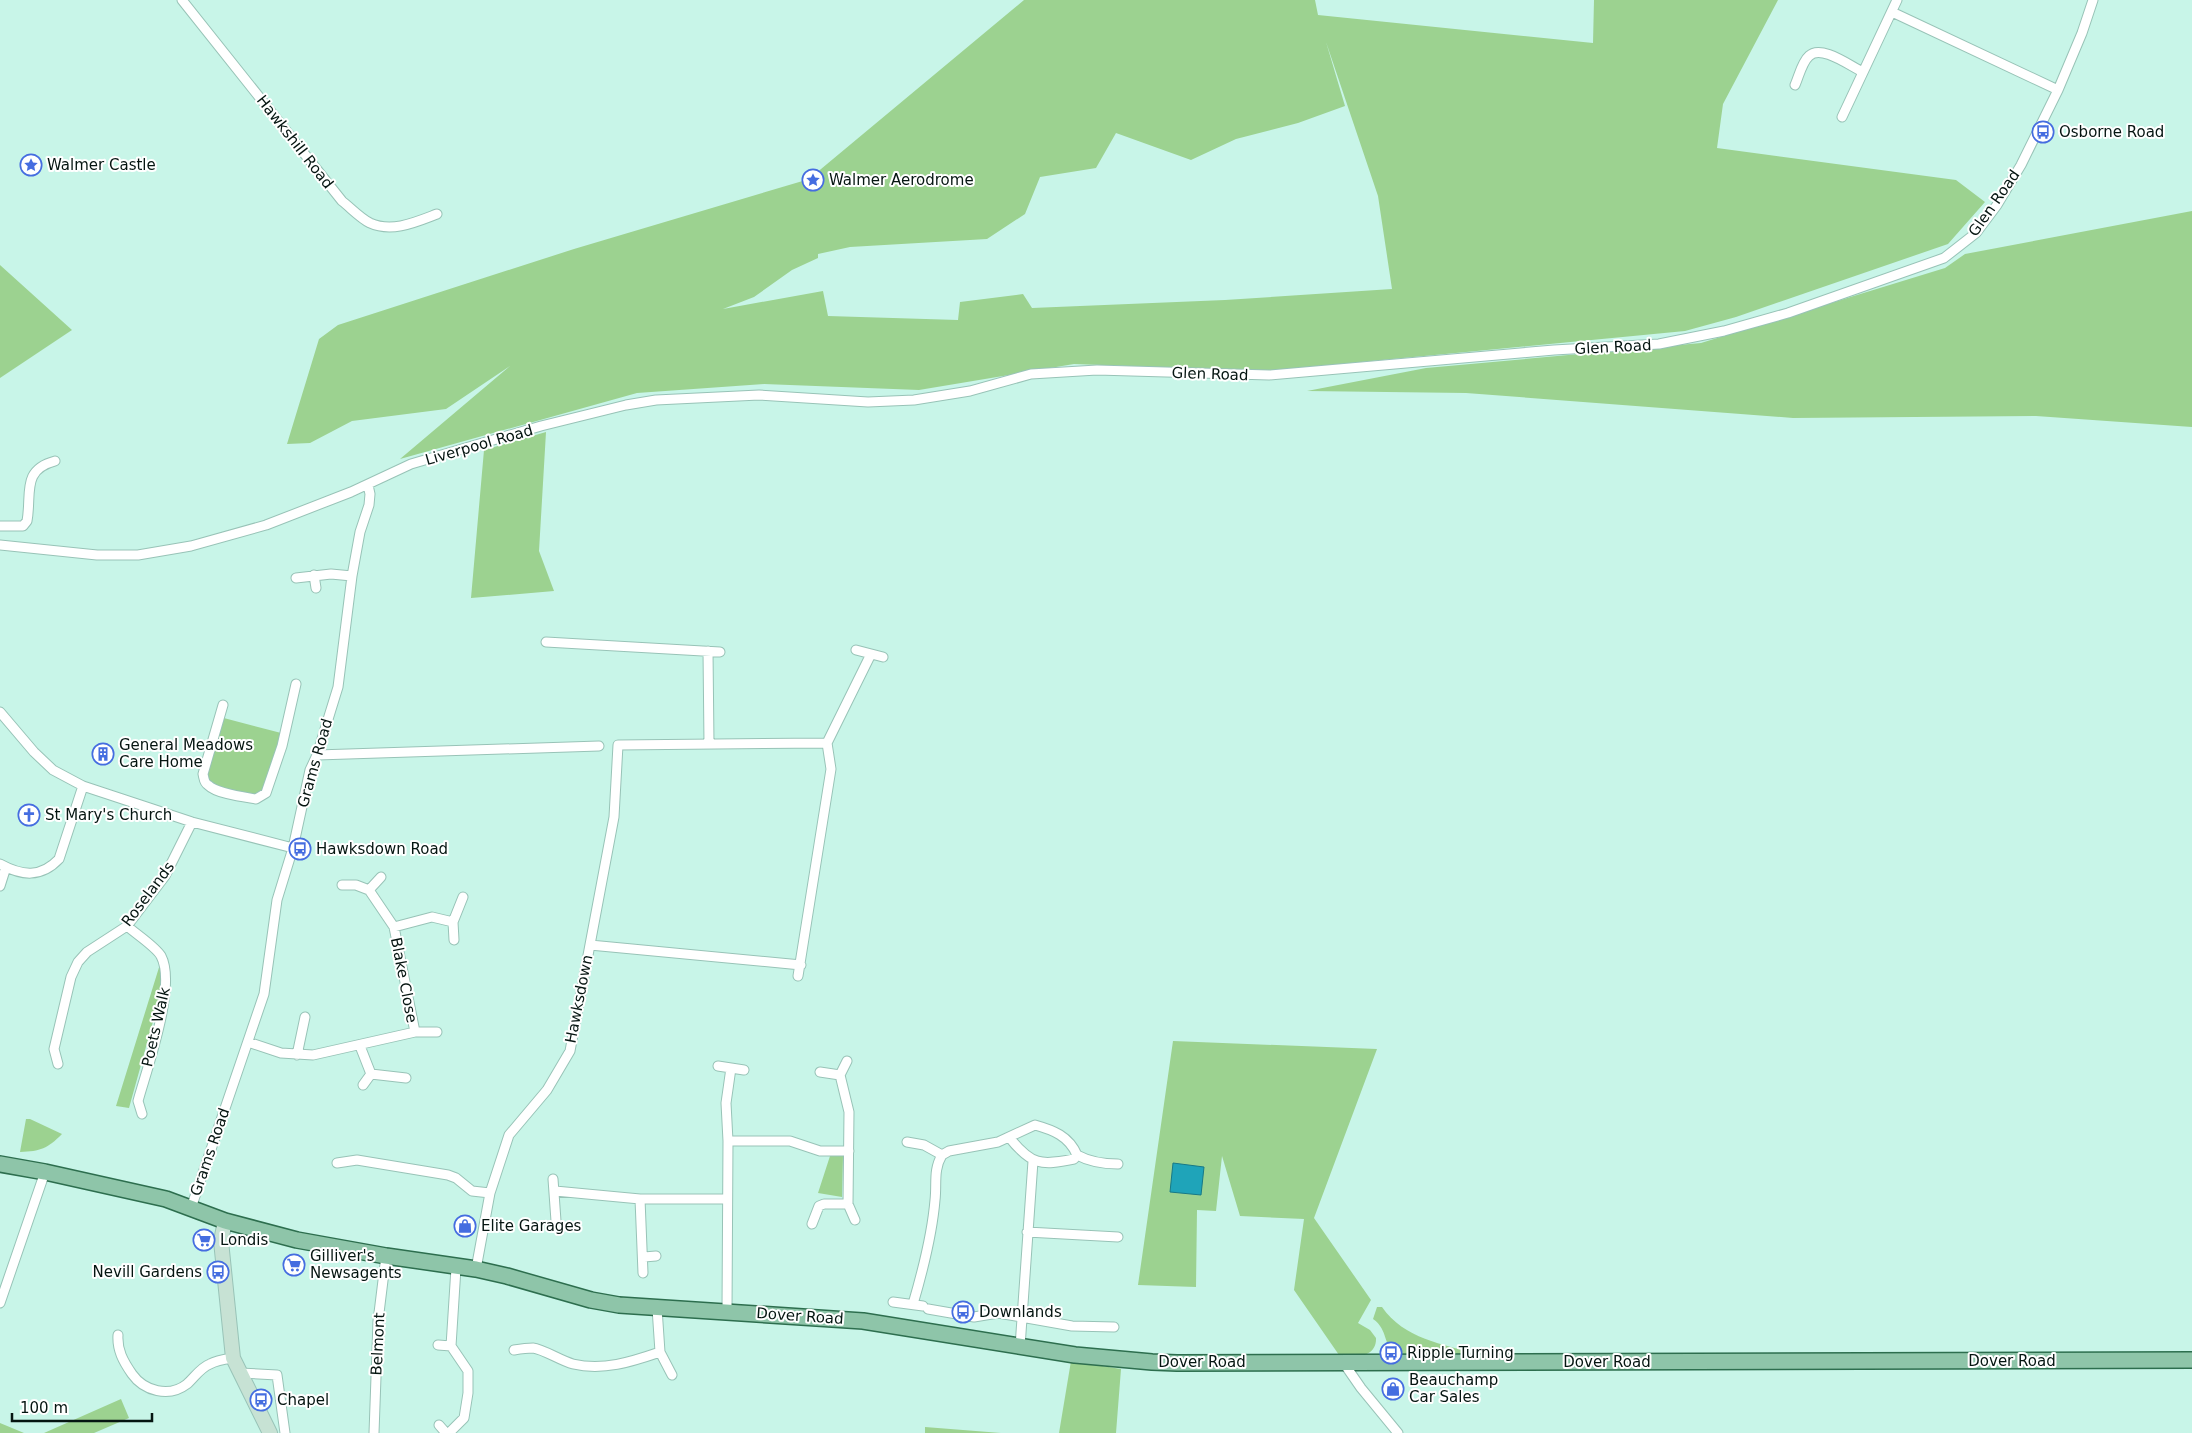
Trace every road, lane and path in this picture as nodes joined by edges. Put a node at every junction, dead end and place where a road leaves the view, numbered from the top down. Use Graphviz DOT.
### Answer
graph roads {
  1 [pos="182,0"];
  2 [pos="1897,0"];
  3 [pos="2093,0"];
  4 [pos="1892,12"];
  5 [pos="1863,72"];
  6 [pos="1795,85"];
  7 [pos="2058,90"];
  8 [pos="1842,117"];
  9 [pos="438,214"];
  10 [pos="970,391"];
  11 [pos="55,462"];
  12 [pos="368,485"];
  13 [pos="0,526"];
  14 [pos="0,545"];
  15 [pos="314,575"];
  16 [pos="352,576"];
  17 [pos="296,578"];
  18 [pos="316,588"];
  19 [pos="546,642"];
  20 [pos="856,650"];
  21 [pos="708,651"];
  22 [pos="720,652"];
  23 [pos="871,654"];
  24 [pos="883,657"];
  25 [pos="296,684"];
  26 [pos="223,704"];
  27 [pos="0,712"];
  28 [pos="827,743"];
  29 [pos="709,744"];
  30 [pos="599,746"];
  31 [pos="317,755"];
  32 [pos="83,786"];
  33 [pos="192,822"];
  34 [pos="293,848"];
  35 [pos="3,865"];
  36 [pos="381,877"];
  37 [pos="342,885"];
  38 [pos="0,886"];
  39 [pos="369,890"];
  40 [pos="463,897"];
  41 [pos="453,922"];
  42 [pos="127,926"];
  43 [pos="394,927"];
  44 [pos="454,940"];
  45 [pos="590,945"];
  46 [pos="801,965"];
  47 [pos="798,976"];
  48 [pos="305,1017"];
  49 [pos="415,1032"];
  50 [pos="437,1032"];
  51 [pos="248,1042"];
  52 [pos="360,1046"];
  53 [pos="297,1055"];
  54 [pos="847,1061"];
  55 [pos="58,1064"];
  56 [pos="718,1066"];
  57 [pos="731,1068"];
  58 [pos="744,1070"];
  59 [pos="820,1072"];
  60 [pos="371,1074"];
  61 [pos="840,1075"];
  62 [pos="406,1078"];
  63 [pos="363,1085"];
  64 [pos="142,1114"];
  65 [pos="1009,1137"];
  66 [pos="728,1141"];
  67 [pos="907,1142"];
  68 [pos="849,1151"];
  69 [pos="942,1155"];
  70 [pos="1078,1155"];
  71 [pos="1032,1160"];
  72 [pos="337,1163"];
  73 [pos="0,1164"];
  74 [pos="1118,1164"];
  75 [pos="45,1172"];
  76 [pos="553,1179"];
  77 [pos="555,1190"];
  78 [pos="490,1193"];
  79 [pos="640,1199"];
  80 [pos="727,1199"];
  81 [pos="848,1204"];
  82 [pos="191,1208"];
  83 [pos="855,1220"];
  84 [pos="556,1221"];
  85 [pos="225,1222"];
  86 [pos="812,1224"];
  87 [pos="1027,1232"];
  88 [pos="1118,1237"];
  89 [pos="386,1256"];
  90 [pos="656,1256"];
  91 [pos="644,1257"];
  92 [pos="456,1268"];
  93 [pos="476,1269"];
  94 [pos="644,1273"];
  95 [pos="893,1302"];
  96 [pos="0,1303"];
  97 [pos="913,1304"];
  98 [pos="657,1308"];
  99 [pos="727,1311"];
  100 [pos="1022,1318"];
  101 [pos="1114,1327"];
  102 [pos="118,1335"];
  103 [pos="438,1345"];
  104 [pos="451,1346"];
  105 [pos="1020,1347"];
  106 [pos="514,1350"];
  107 [pos="660,1352"];
  108 [pos="233,1358"];
  109 [pos="2192,1360"];
  110 [pos="1343,1361"];
  111 [pos="240,1373"];
  112 [pos="672,1375"];
  113 [pos="439,1425"];
  114 [pos="270,1433"];
  115 [pos="285,1433"];
  116 [pos="374,1433"];
  117 [pos="448,1433"];
  118 [pos="1398,1433"];
  1 -- 9 [label="street, Hawkshill Road"];
  2 -- 4 [label="street"];
  3 -- 7 [label="street, Glen Road"];
  4 -- 5 [label="street"];
  4 -- 7 [label="street"];
  5 -- 6 [label="street"];
  5 -- 8 [label="street"];
  7 -- 10 [label="street, Glen Road"];
  10 -- 12 [label="street, Liverpool Road"];
  11 -- 13 [label="street"];
  12 -- 14 [label="street, Liverpool Road"];
  12 -- 16 [label="street, Grams Road"];
  15 -- 16 [label="street"];
  15 -- 17 [label="street"];
  15 -- 18 [label="street"];
  16 -- 31 [label="street, Grams Road"];
  19 -- 21 [label="street"];
  20 -- 23 [label="street"];
  21 -- 22 [label="street"];
  21 -- 29 [label="street"];
  23 -- 24 [label="street"];
  23 -- 28 [label="street"];
  25 -- 26 [label="street"];
  27 -- 32 [label="street"];
  28 -- 29 [label="street, Hawksdown"];
  28 -- 46 [label="street"];
  29 -- 45 [label="street, Hawksdown"];
  30 -- 31 [label="street"];
  31 -- 34 [label="street, Grams Road"];
  32 -- 33 [label="street"];
  32 -- 35 [label="street"];
  33 -- 34 [label="street"];
  33 -- 42 [label="street, Roselands"];
  34 -- 51 [label="street, Grams Road"];
  35 -- 38 [label="street"];
  36 -- 39 [label="street"];
  37 -- 39 [label="street"];
  39 -- 43 [label="street, Blake Close"];
  40 -- 41 [label="street"];
  41 -- 43 [label="street, Blake Close"];
  41 -- 44 [label="street"];
  42 -- 55 [label="street, Roselands"];
  42 -- 64 [label="street, Poets Walk"];
  43 -- 49 [label="street, Blake Close"];
  45 -- 46 [label="street, Hawksdown"];
  45 -- 78 [label="street, Hawksdown"];
  46 -- 47 [label="street"];
  48 -- 53 [label="street"];
  49 -- 50 [label="street, Blake Close"];
  49 -- 52 [label="street, Blake Close"];
  51 -- 53 [label="street, Blake Close"];
  51 -- 82 [label="street, Grams Road"];
  52 -- 53 [label="street, Blake Close"];
  52 -- 60 [label="street"];
  54 -- 61 [label="street"];
  56 -- 57 [label="street"];
  57 -- 58 [label="street"];
  57 -- 66 [label="street"];
  59 -- 61 [label="street"];
  60 -- 62 [label="street"];
  60 -- 63 [label="street"];
  61 -- 68 [label="street"];
  65 -- 69 [label="street"];
  65 -- 70 [label="street"];
  65 -- 71 [label="street"];
  66 -- 68 [label="street"];
  66 -- 80 [label="street"];
  67 -- 69 [label="street"];
  68 -- 81 [label="street"];
  69 -- 97 [label="street"];
  70 -- 71 [label="street"];
  70 -- 74 [label="street"];
  71 -- 87 [label="street"];
  72 -- 78 [label="street"];
  73 -- 75 [label="main road, Dover Road"];
  75 -- 82 [label="main road, Dover Road"];
  75 -- 96 [label="street"];
  76 -- 77 [label="street"];
  77 -- 79 [label="street"];
  77 -- 84 [label="street"];
  78 -- 93 [label="street, Hawksdown"];
  79 -- 80 [label="street"];
  79 -- 91 [label="street"];
  80 -- 99 [label="street"];
  81 -- 83 [label="street"];
  81 -- 86 [label="street"];
  82 -- 85 [label="main road, Dover Road"];
  85 -- 89 [label="main road, Dover Road"];
  85 -- 108 [label="street"];
  87 -- 88 [label="street"];
  87 -- 100 [label="street"];
  89 -- 92 [label="main road, Dover Road"];
  89 -- 116 [label="street, Belmont"];
  90 -- 91 [label="street"];
  91 -- 94 [label="street"];
  92 -- 93 [label="main road, Dover Road"];
  92 -- 104 [label="street"];
  93 -- 98 [label="main road, Dover Road"];
  95 -- 97 [label="street"];
  97 -- 100 [label="street"];
  98 -- 99 [label="main road, Dover Road"];
  98 -- 107 [label="street"];
  99 -- 105 [label="main road, Dover Road"];
  100 -- 101 [label="street"];
  100 -- 105 [label="street"];
  102 -- 108 [label="street"];
  103 -- 104 [label="street"];
  104 -- 117 [label="street"];
  105 -- 110 [label="main road, Dover Road"];
  106 -- 107 [label="street"];
  107 -- 112 [label="street"];
  108 -- 111 [label="street"];
  109 -- 110 [label="main road, Dover Road"];
  110 -- 118 [label="street"];
  111 -- 114 [label="street"];
  111 -- 115 [label="street"];
  113 -- 117 [label="street"];
}
